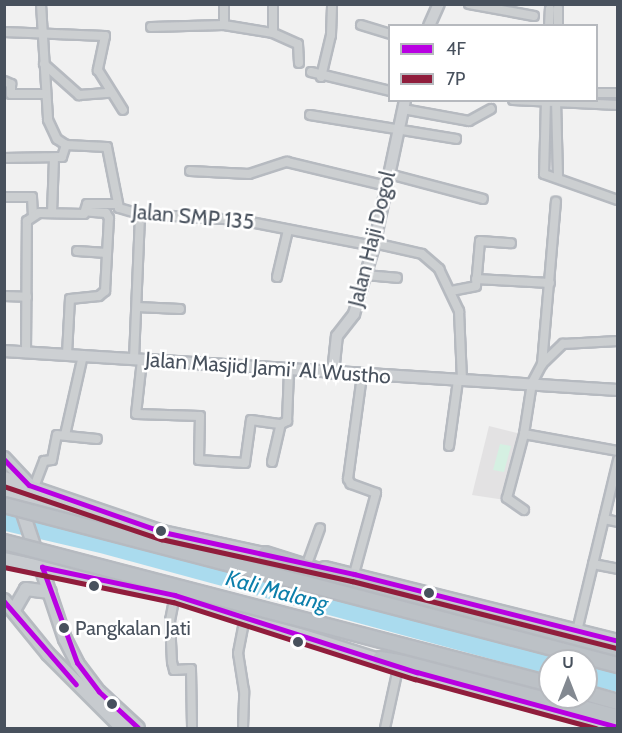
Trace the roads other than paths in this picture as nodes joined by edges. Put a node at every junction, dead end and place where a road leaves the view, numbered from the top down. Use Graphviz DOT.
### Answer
graph roads {
  1 [pos="41,4"];
  2 [pos="224,4"];
  3 [pos="273,4"];
  4 [pos="332,4"];
  5 [pos="439,4"];
  6 [pos="469,4"];
  7 [pos="554,7"];
  8 [pos="534,16"];
  9 [pos="430,24"];
  10 [pos="550,24"];
  11 [pos="558,24"];
  12 [pos="224,25"];
  13 [pos="361,25"];
  14 [pos="151,27"];
  15 [pos="4,32"];
  16 [pos="43,33"];
  17 [pos="273,33"];
  18 [pos="388,33"];
  19 [pos="44,63"];
  20 [pos="299,63"];
  21 [pos="311,72"];
  22 [pos="321,77"];
  23 [pos="6,81"];
  24 [pos="388,91"];
  25 [pos="110,93"];
  26 [pos="598,93"];
  27 [pos="618,93"];
  28 [pos="45,94"];
  29 [pos="546,102"];
  30 [pos="556,102"];
  31 [pos="404,105"];
  32 [pos="618,105"];
  33 [pos="123,110"];
  34 [pos="491,110"];
  35 [pos="310,115"];
  36 [pos="399,129"];
  37 [pos="456,139"];
  38 [pos="66,145"];
  39 [pos="4,158"];
  40 [pos="54,158"];
  41 [pos="190,171"];
  42 [pos="389,174"];
  43 [pos="558,178"];
  44 [pos="386,186"];
  45 [pos="4,196"];
  46 [pos="483,199"];
  47 [pos="618,200"];
  48 [pos="556,202"];
  49 [pos="116,204"];
  50 [pos="90,212"];
  51 [pos="52,213"];
  52 [pos="140,214"];
  53 [pos="33,215"];
  54 [pos="288,230"];
  55 [pos="511,243"];
  56 [pos="374,244"];
  57 [pos="77,251"];
  58 [pos="107,253"];
  59 [pos="366,275"];
  60 [pos="276,277"];
  61 [pos="397,278"];
  62 [pos="476,279"];
  63 [pos="550,283"];
  64 [pos="451,291"];
  65 [pos="4,296"];
  66 [pos="27,297"];
  67 [pos="137,307"];
  68 [pos="180,309"];
  69 [pos="618,341"];
  70 [pos="4,351"];
  71 [pos="26,352"];
  72 [pos="67,354"];
  73 [pos="83,355"];
  74 [pos="138,359"];
  75 [pos="542,364"];
  76 [pos="289,370"];
  77 [pos="333,373"];
  78 [pos="362,375"];
  79 [pos="460,380"];
  80 [pos="532,383"];
  81 [pos="618,390"];
  82 [pos="281,424"];
  83 [pos="524,434"];
  84 [pos="65,435"];
  85 [pos="97,439"];
  86 [pos="449,446"];
  87 [pos="618,451"];
  88 [pos="4,458"];
  89 [pos="618,460"];
  90 [pos="272,462"];
  91 [pos="4,466"];
  92 [pos="8,479"];
  93 [pos="31,486"];
  94 [pos="4,492"];
  95 [pos="18,500"];
  96 [pos="4,505"];
  97 [pos="524,510"];
  98 [pos="604,519"];
  99 [pos="618,522"];
  100 [pos="320,528"];
  101 [pos="164,532"];
  102 [pos="4,542"];
  103 [pos="265,554"];
  104 [pos="4,559"];
  105 [pos="593,564"];
  106 [pos="42,567"];
  107 [pos="312,569"];
  108 [pos="618,569"];
  109 [pos="354,574"];
  110 [pos="51,592"];
  111 [pos="175,595"];
  112 [pos="4,600"];
  113 [pos="14,610"];
  114 [pos="244,617"];
  115 [pos="577,631"];
  116 [pos="618,641"];
  117 [pos="618,653"];
  118 [pos="380,659"];
  119 [pos="618,664"];
  120 [pos="395,665"];
  121 [pos="538,681"];
  122 [pos="598,696"];
  123 [pos="618,702"];
  124 [pos="618,717"];
  125 [pos="618,727"];
  126 [pos="122,729"];
  127 [pos="138,729"];
  128 [pos="192,729"];
  129 [pos="243,729"];
  130 [pos="385,729"];
  1 -- 16 [label="street"];
  2 -- 12 [label="street"];
  3 -- 17 [label="street"];
  4 -- 22 [label="street"];
  5 -- 9 [label="street"];
  6 -- 8 [label="street"];
  7 -- 10 [label="street"];
  7 -- 11 [label="street"];
  12 -- 14 [label="street"];
  12 -- 17 [label="street"];
  13 -- 18 [label="street"];
  15 -- 16 [label="street"];
  16 -- 19 [label="street"];
  16 -- 25 [label="street"];
  17 -- 20 [label="street"];
  19 -- 25 [label="street"];
  19 -- 28 [label="street"];
  21 -- 22 [label="street"];
  22 -- 24 [label="street"];
  23 -- 28 [label="street"];
  25 -- 33 [label="street"];
  26 -- 27 [label="street"];
  28 -- 38 [label="street"];
  29 -- 30 [label="street"];
  29 -- 43 [label="street"];
  30 -- 32 [label="street"];
  30 -- 43 [label="street"];
  31 -- 34 [label="street"];
  31 -- 36 [label="street, Jalan Haji Dogol"];
  35 -- 36 [label="street"];
  36 -- 37 [label="street"];
  36 -- 42 [label="street, Jalan Haji Dogol"];
  38 -- 40 [label="street"];
  38 -- 49 [label="street, Jalan SMP 135"];
  39 -- 40 [label="street"];
  40 -- 51 [label="street"];
  41 -- 44 [label="street"];
  42 -- 44 [label="street, Jalan Haji Dogol"];
  42 -- 46 [label="street"];
  43 -- 47 [label="street"];
  44 -- 56 [label="street, Jalan Haji Dogol"];
  45 -- 53 [label="street"];
  48 -- 63 [label="street"];
  49 -- 51 [label="street"];
  49 -- 52 [label="street, Jalan SMP 135"];
  50 -- 58 [label="street"];
  51 -- 53 [label="street"];
  52 -- 54 [label="street, Jalan SMP 135"];
  52 -- 67 [label="street"];
  53 -- 66 [label="street"];
  54 -- 56 [label="street, Jalan SMP 135"];
  54 -- 60 [label="street"];
  55 -- 62 [label="street"];
  56 -- 59 [label="street, Jalan Haji Dogol"];
  56 -- 64 [label="street, Jalan SMP 135"];
  57 -- 58 [label="street"];
  58 -- 72 [label="street"];
  59 -- 61 [label="street"];
  59 -- 77 [label="street, Jalan Haji Dogol"];
  62 -- 63 [label="street"];
  62 -- 64 [label="street"];
  63 -- 75 [label="street"];
  64 -- 79 [label="street, Jalan SMP 135"];
  65 -- 66 [label="street"];
  66 -- 71 [label="street"];
  67 -- 68 [label="street"];
  67 -- 74 [label="street"];
  69 -- 75 [label="street"];
  70 -- 71 [label="street, Jalan Masjid Jami' Al Wustho"];
  71 -- 72 [label="street, Jalan Masjid Jami' Al Wustho"];
  72 -- 73 [label="street, Jalan Masjid Jami' Al Wustho"];
  73 -- 74 [label="street, Jalan Masjid Jami' Al Wustho"];
  73 -- 84 [label="street"];
  74 -- 76 [label="street, Jalan Masjid Jami' Al Wustho"];
  74 -- 82 [label="street"];
  75 -- 80 [label="street"];
  76 -- 77 [label="street, Jalan Masjid Jami' Al Wustho"];
  76 -- 82 [label="street"];
  77 -- 78 [label="street, Jalan Masjid Jami' Al Wustho"];
  78 -- 79 [label="street, Jalan Masjid Jami' Al Wustho"];
  78 -- 109 [label="street"];
  79 -- 80 [label="street, Jalan Masjid Jami' Al Wustho"];
  79 -- 86 [label="street, Jalan SMP 135"];
  80 -- 81 [label="street, Jalan Masjid Jami' Al Wustho"];
  80 -- 83 [label="street"];
  82 -- 90 [label="street"];
  83 -- 87 [label="street"];
  83 -- 97 [label="street"];
  84 -- 85 [label="street"];
  84 -- 93 [label="street"];
  88 -- 93 [label="main road"];
  89 -- 98 [label="street"];
  91 -- 92 [label="street"];
  92 -- 93 [label="main road"];
  92 -- 95 [label="main road"];
  93 -- 101 [label="main road"];
  94 -- 95 [label="main road"];
  95 -- 101 [label="main road"];
  95 -- 106 [label="main road"];
  96 -- 119 [label="highway, bridge"];
  98 -- 99 [label="street"];
  98 -- 105 [label="street"];
  100 -- 107 [label="street"];
  101 -- 103 [label="main road"];
  102 -- 121 [label="highway, bridge"];
  103 -- 107 [label="highway"];
  104 -- 106 [label="main road"];
  105 -- 108 [label="street"];
  105 -- 115 [label="street"];
  106 -- 110 [label="main road"];
  106 -- 111 [label="main road"];
  107 -- 109 [label="main road"];
  107 -- 117 [label="highway"];
  109 -- 115 [label="main road"];
  110 -- 113 [label="main road"];
  110 -- 127 [label="main road"];
  111 -- 114 [label="main road"];
  111 -- 128 [label="street"];
  112 -- 113 [label="main road"];
  113 -- 126 [label="main road"];
  114 -- 118 [label="main road"];
  114 -- 129 [label="street"];
  115 -- 116 [label="main road"];
  118 -- 120 [label="main road"];
  118 -- 124 [label="highway"];
  120 -- 125 [label="main road"];
  120 -- 130 [label="street"];
  122 -- 123 [label="highway"];
}
